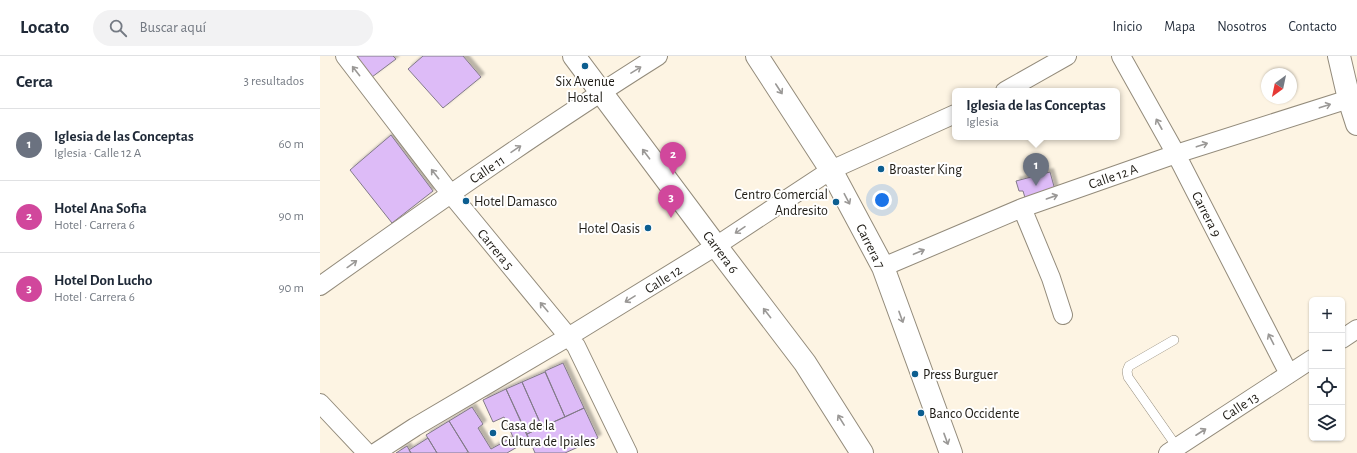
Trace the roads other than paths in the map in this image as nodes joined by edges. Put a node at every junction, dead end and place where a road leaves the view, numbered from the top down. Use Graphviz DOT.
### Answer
graph roads {
  1 [pos="345,56"];
  2 [pos="574,56"];
  3 [pos="658,56"];
  4 [pos="757,56"];
  5 [pos="1067,56"];
  6 [pos="1121,56"];
  7 [pos="1339,56"];
  8 [pos="1010,88"];
  9 [pos="600,92"];
  10 [pos="1349,99"];
  11 [pos="952,115"];
  12 [pos="1357,124"];
  13 [pos="1176,154"];
  14 [pos="831,170"];
  15 [pos="450,193"];
  16 [pos="1022,208"];
  17 [pos="716,246"];
  18 [pos="883,267"];
  19 [pos="320,286"];
  20 [pos="1063,315"];
  21 [pos="1357,329"];
  22 [pos="568,337"];
  23 [pos="1345,337"];
  24 [pos="1174,340"];
  25 [pos="1309,361"];
  26 [pos="1289,374"];
  27 [pos="320,403"];
  28 [pos="1172,450"];
  29 [pos="367,453"];
  30 [pos="375,453"];
  31 [pos="628,453"];
  32 [pos="862,453"];
  33 [pos="951,453"];
  15 -- 1 [label="street, Carrera 5, one-way"];
  2 -- 9 [label="main road, Carrera 6"];
  9 -- 3 [label="street, Calle 11, one-way"];
  4 -- 14 [label="main road, Carrera 7, one-way"];
  5 -- 8 [label="street"];
  13 -- 6 [label="street, Carrera 9, one-way"];
  7 -- 10 [label="main road"];
  15 -- 9 [label="street, Calle 11, one-way"];
  17 -- 9 [label="main road, Carrera 6, one-way"];
  10 -- 12 [label="main road"];
  13 -- 10 [label="street, Calle 12 A, one-way"];
  11 -- 14 [label="street, Calle 12"];
  16 -- 13 [label="street, Calle 12 A, one-way"];
  26 -- 13 [label="street, Carrera 9, one-way"];
  14 -- 17 [label="street, Calle 12, one-way"];
  14 -- 18 [label="main road, Carrera 7, one-way"];
  19 -- 15 [label="street, Calle 11, one-way"];
  22 -- 15 [label="street, Carrera 5, one-way"];
  18 -- 16 [label="street, Calle 12 A, one-way"];
  16 -- 20 [label="street"];
  17 -- 22 [label="street, Calle 12, one-way"];
  32 -- 17 [label="main road, Carrera 6, one-way"];
  18 -- 33 [label="main road, Carrera 7, one-way"];
  21 -- 23 [label="street"];
  22 -- 30 [label="street, Calle 12"];
  22 -- 31 [label="street, Carrera 5"];
  24 -- 28 [label="lane"];
  25 -- 26 [label="street, Calle 13"];
  28 -- 26 [label="street, Calle 13, one-way"];
  27 -- 29 [label="street"];
}
